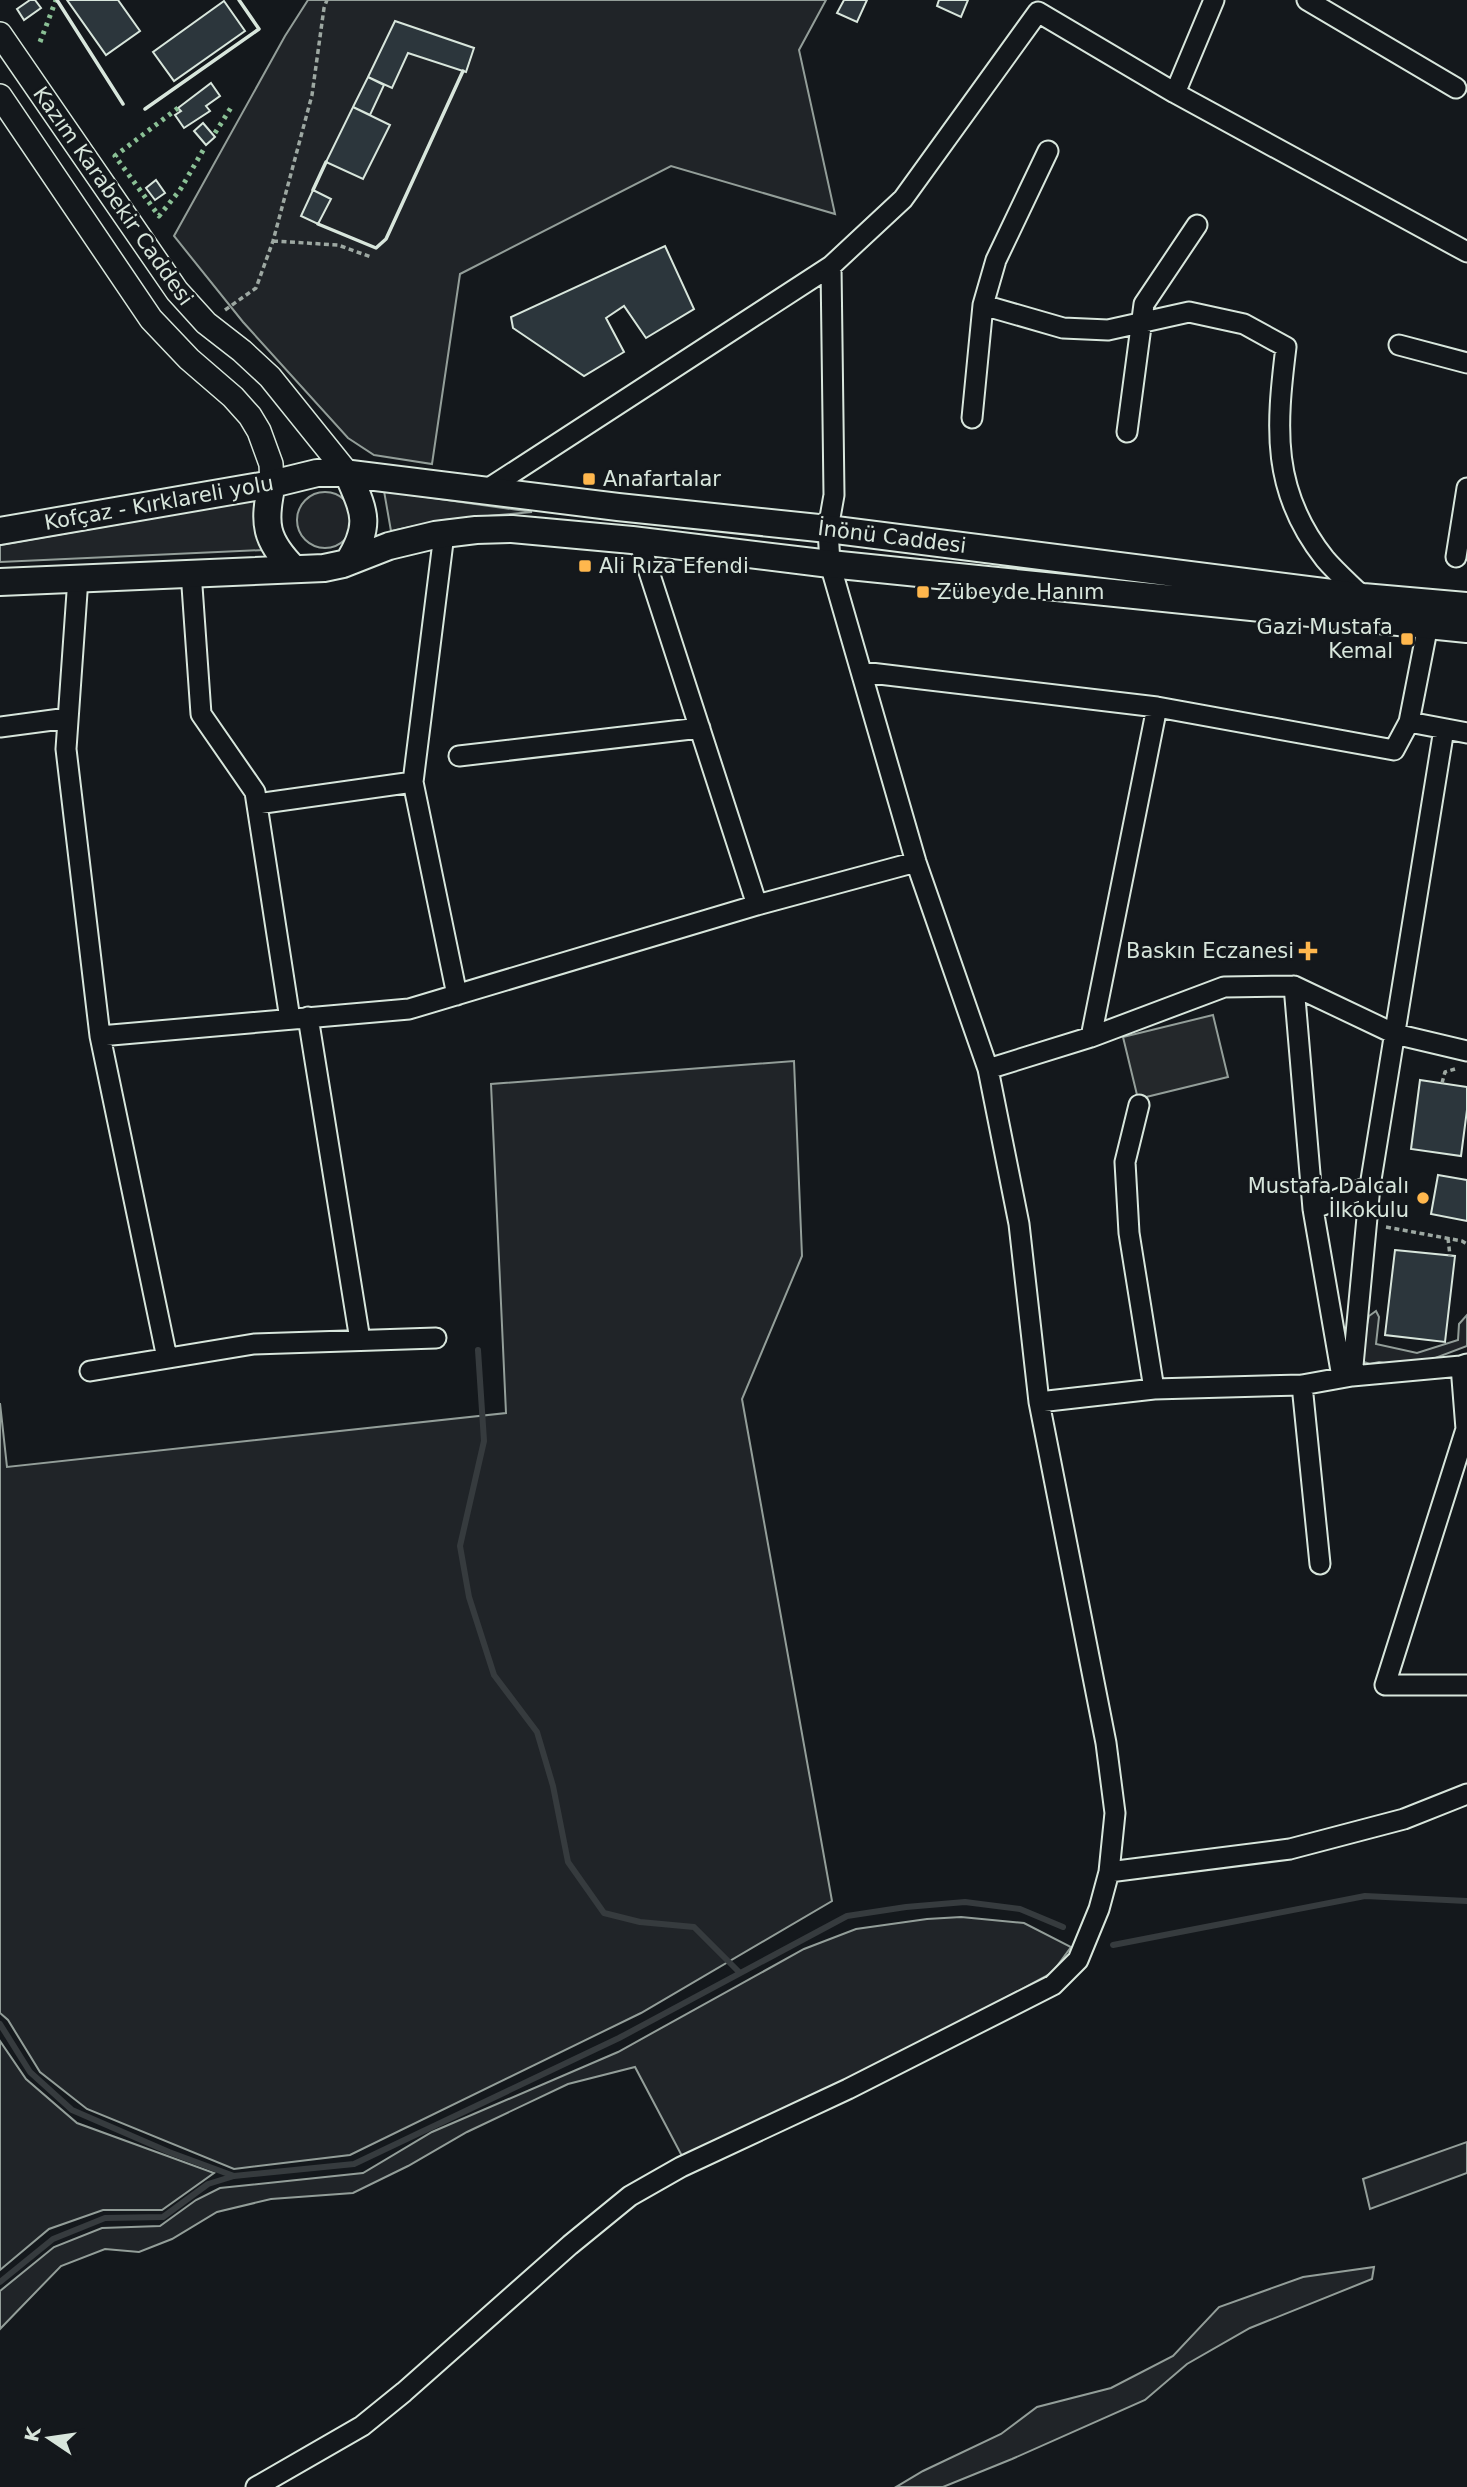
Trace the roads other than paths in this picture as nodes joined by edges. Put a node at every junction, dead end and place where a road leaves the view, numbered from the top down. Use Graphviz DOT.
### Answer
graph roads {
  1 [pos="1214,0"];
  2 [pos="1307,0"];
  3 [pos="1042,6"];
  4 [pos="0,34"];
  5 [pos="1456,88"];
  6 [pos="1175,93"];
  7 [pos="2,104"];
  8 [pos="1048,151"];
  9 [pos="1197,225"];
  10 [pos="1467,251"];
  11 [pos="831,265"];
  12 [pos="983,305"];
  13 [pos="1142,323"];
  14 [pos="1399,345"];
  15 [pos="1467,363"];
  16 [pos="972,418"];
  17 [pos="1127,432"];
  18 [pos="317,473"];
  19 [pos="348,474"];
  20 [pos="272,484"];
  21 [pos="1467,488"];
  22 [pos="486,490"];
  23 [pos="828,529"];
  24 [pos="0,531"];
  25 [pos="444,534"];
  26 [pos="639,541"];
  27 [pos="1456,557"];
  28 [pos="830,564"];
  29 [pos="337,565"];
  30 [pos="294,569"];
  31 [pos="191,572"];
  32 [pos="78,578"];
  33 [pos="0,582"];
  34 [pos="1363,597"];
  35 [pos="1467,607"];
  36 [pos="1428,625"];
  37 [pos="1467,629"];
  38 [pos="862,672"];
  39 [pos="1157,707"];
  40 [pos="68,718"];
  41 [pos="1409,722"];
  42 [pos="0,727"];
  43 [pos="700,728"];
  44 [pos="1444,729"];
  45 [pos="1467,733"];
  46 [pos="459,755"];
  47 [pos="413,782"];
  48 [pos="257,804"];
  49 [pos="916,862"];
  50 [pos="757,905"];
  51 [pos="1294,986"];
  52 [pos="457,995"];
  53 [pos="299,1018"];
  54 [pos="1395,1034"];
  55 [pos="100,1036"];
  56 [pos="1091,1037"];
  57 [pos="1467,1051"];
  58 [pos="988,1069"];
  59 [pos="1139,1105"];
  60 [pos="1370,1186"];
  61 [pos="1313,1209"];
  62 [pos="436,1338"];
  63 [pos="360,1340"];
  64 [pos="167,1358"];
  65 [pos="1464,1365"];
  66 [pos="90,1371"];
  67 [pos="1347,1376"];
  68 [pos="1302,1385"];
  69 [pos="1153,1389"];
  70 [pos="1038,1402"];
  71 [pos="1466,1430"];
  72 [pos="1320,1564"];
  73 [pos="1467,1685"];
  74 [pos="1467,1794"];
  75 [pos="1109,1872"];
  76 [pos="256,2487"];
  1 -- 6 [label="street"];
  2 -- 5 [label="street"];
  3 -- 6 [label="street"];
  3 -- 11 [label="street"];
  4 -- 19 [label="street, Kazım Karabekir Caddesi"];
  6 -- 10 [label="street"];
  7 -- 20 [label="street, Kazım Karabekir Caddesi"];
  8 -- 12 [label="street"];
  9 -- 13 [label="street"];
  11 -- 22 [label="street"];
  11 -- 23 [label="street"];
  12 -- 13 [label="street"];
  12 -- 16 [label="street"];
  13 -- 17 [label="street"];
  13 -- 34 [label="street"];
  14 -- 15 [label="street"];
  18 -- 19 [label="main road, İnönü Caddesi"];
  18 -- 20 [label="main road, Kofçaz - Kırklareli yolu"];
  19 -- 22 [label="main road, İnönü Caddesi"];
  19 -- 29 [label="main road"];
  20 -- 24 [label="main road, Kofçaz - Kırklareli yolu"];
  20 -- 30 [label="main road"];
  21 -- 27 [label="street"];
  22 -- 23 [label="main road, İnönü Caddesi"];
  23 -- 28 [label="street"];
  23 -- 34 [label="main road, İnönü Caddesi"];
  25 -- 26 [label="main road, İnönü Caddesi"];
  25 -- 29 [label="main road, İnönü Caddesi"];
  25 -- 47 [label="street"];
  26 -- 28 [label="main road, İnönü Caddesi"];
  26 -- 43 [label="street"];
  28 -- 36 [label="main road, İnönü Caddesi"];
  28 -- 38 [label="street"];
  29 -- 30 [label="main road"];
  30 -- 31 [label="main road"];
  31 -- 32 [label="main road"];
  31 -- 48 [label="street"];
  32 -- 33 [label="main road"];
  32 -- 40 [label="street"];
  34 -- 35 [label="main road, İnönü Caddesi"];
  36 -- 37 [label="main road, İnönü Caddesi"];
  36 -- 41 [label="street"];
  38 -- 39 [label="street"];
  38 -- 49 [label="street"];
  39 -- 41 [label="street"];
  39 -- 56 [label="street"];
  40 -- 42 [label="street"];
  40 -- 55 [label="street"];
  41 -- 44 [label="street"];
  43 -- 46 [label="street"];
  43 -- 50 [label="street"];
  44 -- 45 [label="street"];
  44 -- 54 [label="street"];
  47 -- 48 [label="street"];
  47 -- 52 [label="street"];
  48 -- 53 [label="street"];
  49 -- 50 [label="street"];
  49 -- 58 [label="street"];
  50 -- 52 [label="street"];
  51 -- 54 [label="street"];
  51 -- 56 [label="street"];
  51 -- 61 [label="street"];
  52 -- 53 [label="street"];
  53 -- 55 [label="street"];
  53 -- 63 [label="street"];
  54 -- 57 [label="street"];
  54 -- 60 [label="street"];
  55 -- 64 [label="street"];
  56 -- 58 [label="street"];
  58 -- 70 [label="street"];
  59 -- 69 [label="street"];
  60 -- 61 [label="street"];
  60 -- 67 [label="street"];
  61 -- 67 [label="street"];
  62 -- 63 [label="street"];
  63 -- 64 [label="street"];
  64 -- 66 [label="street"];
  65 -- 67 [label="street"];
  65 -- 71 [label="street"];
  67 -- 68 [label="street"];
  68 -- 69 [label="street"];
  68 -- 72 [label="street"];
  69 -- 70 [label="street"];
  70 -- 75 [label="street"];
  71 -- 73 [label="street"];
  74 -- 75 [label="street"];
  75 -- 76 [label="street"];
}
